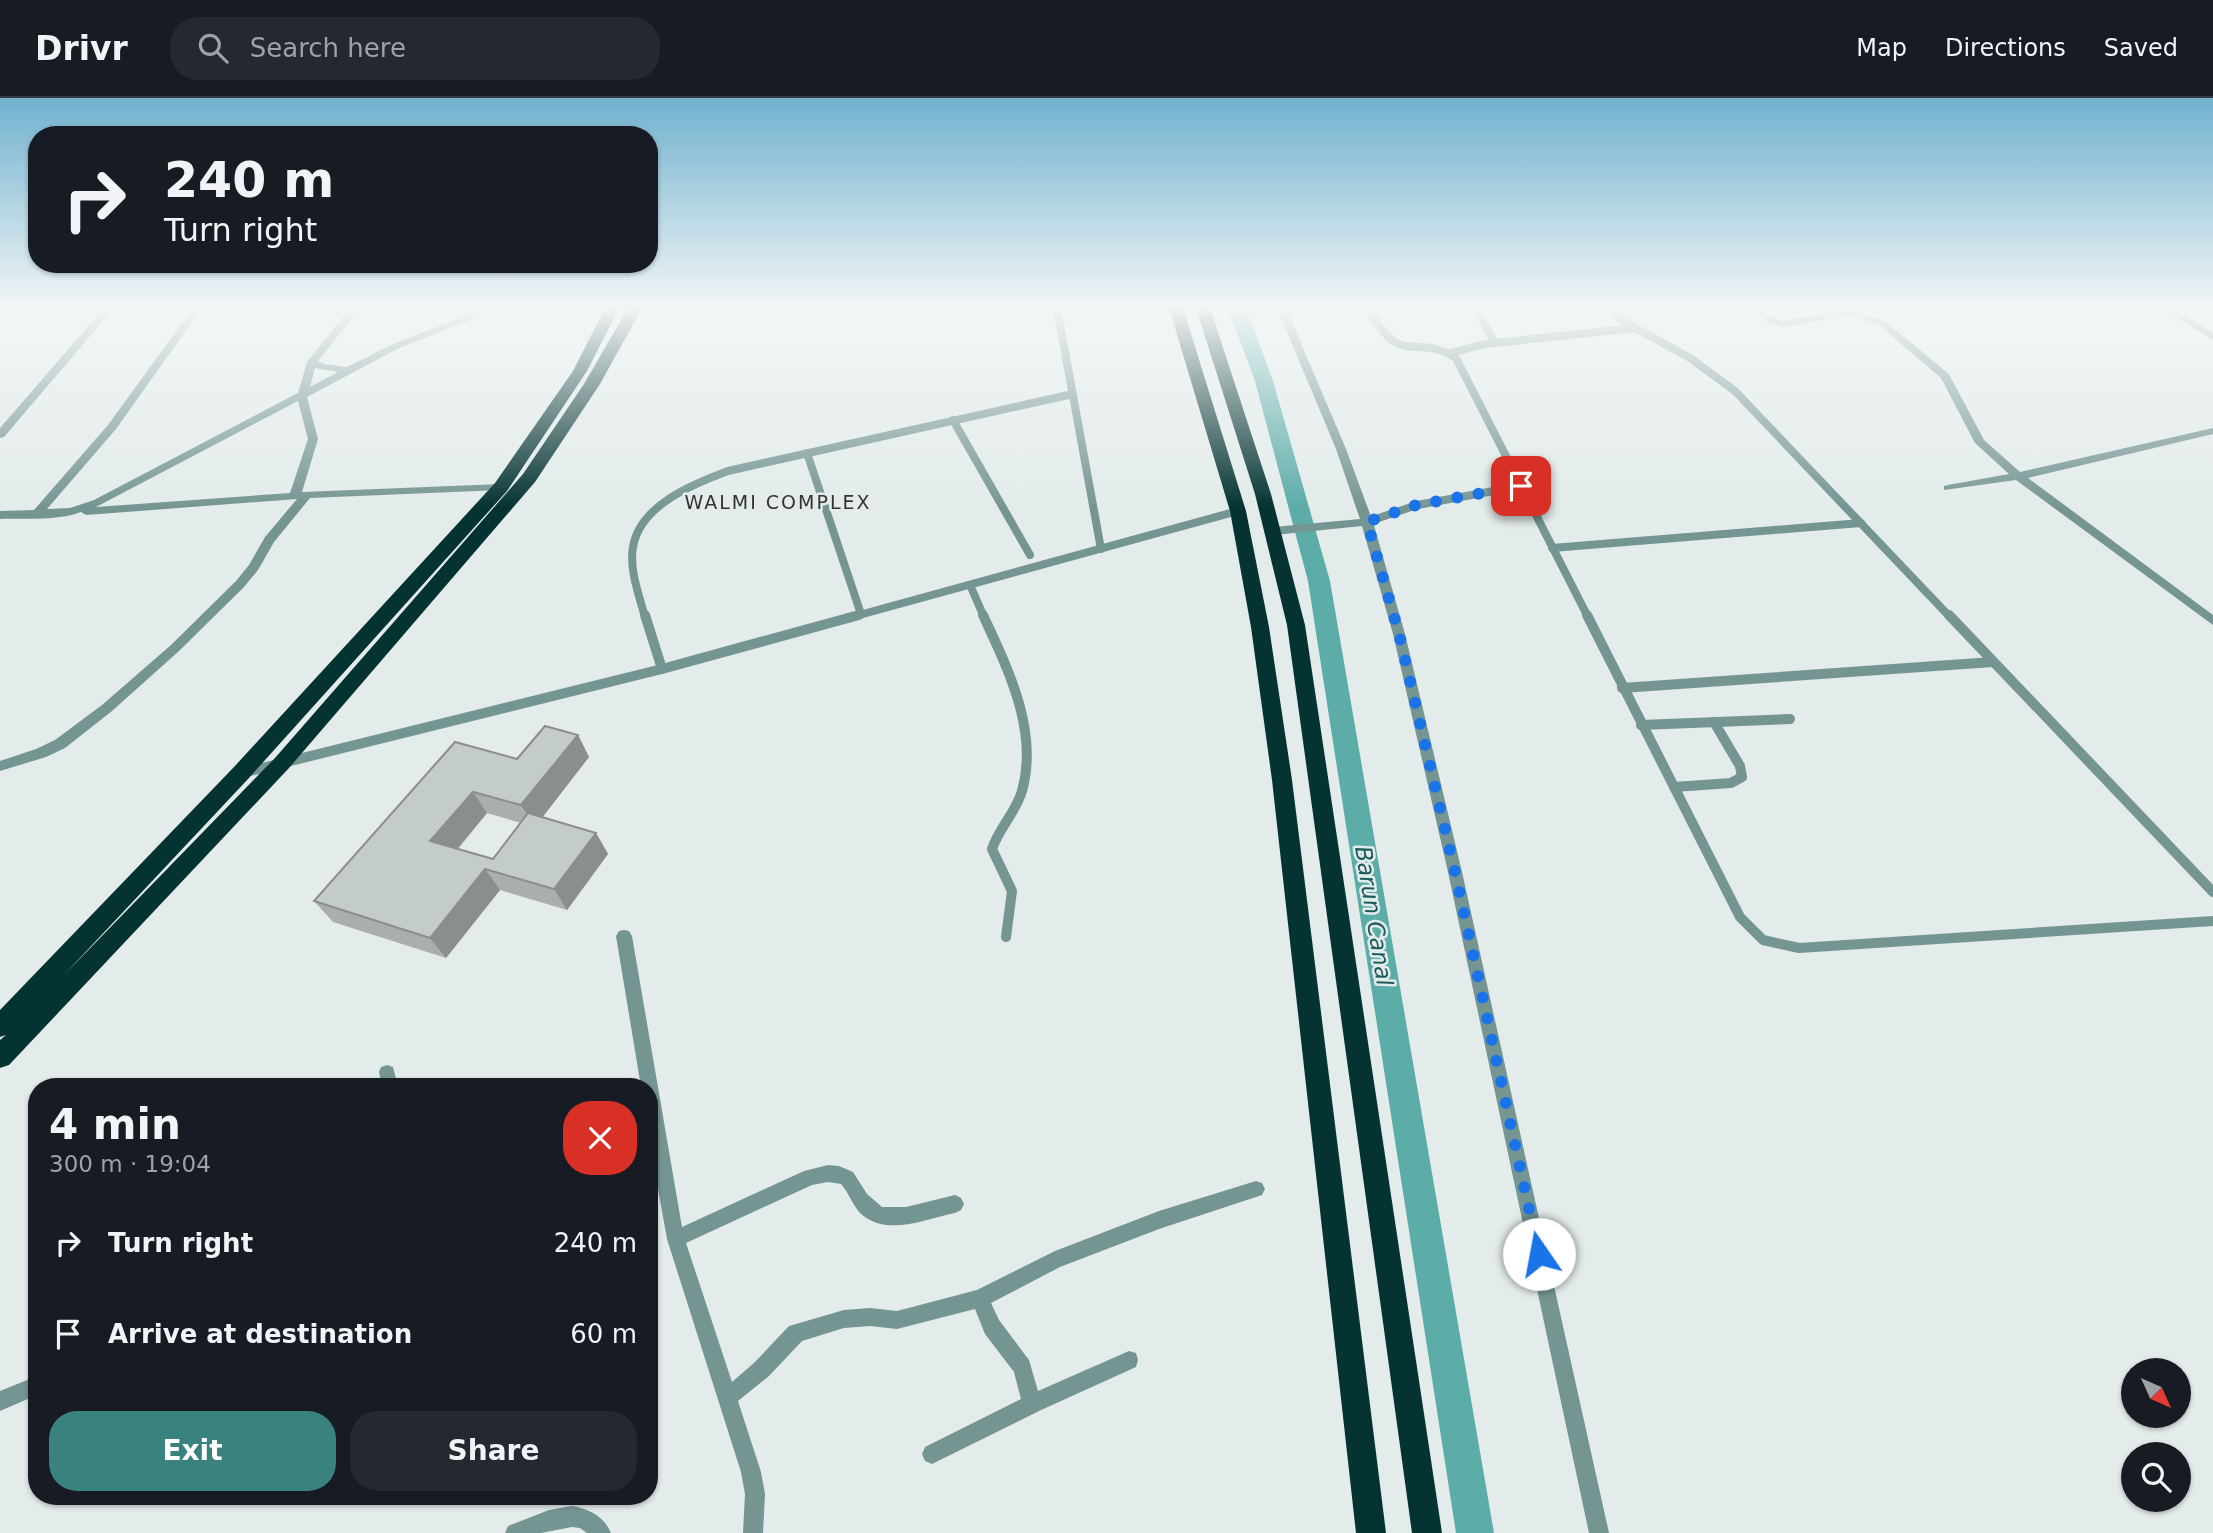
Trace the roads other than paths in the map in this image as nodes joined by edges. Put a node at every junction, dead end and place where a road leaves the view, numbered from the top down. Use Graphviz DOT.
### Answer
graph roads {
  1 [pos="51,375"];
  2 [pos="149,375"];
  3 [pos="308,375"];
  4 [pos="344,375"];
  5 [pos="577,375"];
  6 [pos="597,375"];
  7 [pos="1070,375"];
  8 [pos="1197,375"];
  9 [pos="1228,375"];
  10 [pos="1310,375"];
  11 [pos="1465,375"];
  12 [pos="1715,375"];
  13 [pos="1944,375"];
  14 [pos="1073,394"];
  15 [pos="302,397"];
  16 [pos="953,420"];
  17 [pos="2213,431"];
  18 [pos="0,435"];
  19 [pos="807,453"];
  20 [pos="2017,476"];
  21 [pos="1521,486"];
  22 [pos="501,487"];
  23 [pos="1948,488"];
  24 [pos="301,495"];
  25 [pos="1238,511"];
  26 [pos="71,512"];
  27 [pos="36,514"];
  28 [pos="0,515"];
  29 [pos="1367,522"];
  30 [pos="1861,523"];
  31 [pos="1284,529"];
  32 [pos="1552,548"];
  33 [pos="1101,549"];
  34 [pos="1030,555"];
  35 [pos="970,584"];
  36 [pos="861,614"];
  37 [pos="2213,621"];
  38 [pos="1993,662"];
  39 [pos="662,669"];
  40 [pos="1622,688"];
  41 [pos="1790,719"];
  42 [pos="1714,722"];
  43 [pos="1641,725"];
  44 [pos="282,763"];
  45 [pos="0,766"];
  46 [pos="241,773"];
  47 [pos="1674,787"];
  48 [pos="2213,892"];
  49 [pos="2213,921"];
  50 [pos="624,936"];
  51 [pos="1006,937"];
  52 [pos="0,1027"];
  53 [pos="0,1058"];
  54 [pos="648,1078"];
  55 [pos="658,1147"];
  56 [pos="1256,1189"];
  57 [pos="955,1203"];
  58 [pos="676,1239"];
  59 [pos="980,1298"];
  60 [pos="1129,1360"];
  61 [pos="28,1389"];
  62 [pos="727,1398"];
  63 [pos="0,1401"];
  64 [pos="1032,1404"];
  65 [pos="932,1454"];
  66 [pos="515,1533"];
  67 [pos="601,1533"];
  68 [pos="753,1533"];
  69 [pos="1371,1533"];
  70 [pos="1427,1533"];
  71 [pos="1599,1533"];
  1 -- 18 [label="street"];
  2 -- 27 [label="street"];
  3 -- 15 [label="street"];
  4 -- 15 [label="street"];
  5 -- 22 [label="highway"];
  6 -- 44 [label="highway"];
  7 -- 14 [label="lane"];
  8 -- 25 [label="highway"];
  9 -- 31 [label="highway"];
  10 -- 29 [label="street"];
  11 -- 21 [label="lane"];
  12 -- 30 [label="lane"];
  13 -- 20 [label="street"];
  14 -- 16 [label="lane"];
  14 -- 33 [label="lane"];
  15 -- 24 [label="street"];
  15 -- 26 [label="street"];
  16 -- 19 [label="lane"];
  16 -- 34 [label="lane"];
  17 -- 20 [label="street"];
  19 -- 36 [label="lane"];
  19 -- 39 [label="lane"];
  20 -- 23 [label="street"];
  20 -- 37 [label="street"];
  21 -- 29 [label="lane"];
  21 -- 32 [label="lane"];
  22 -- 24 [label="street"];
  22 -- 46 [label="highway"];
  24 -- 26 [label="street"];
  24 -- 45 [label="street"];
  25 -- 33 [label="lane"];
  25 -- 69 [label="highway"];
  26 -- 27 [label="street"];
  27 -- 28 [label="street"];
  29 -- 31 [label="street"];
  29 -- 71 [label="street"];
  30 -- 32 [label="lane"];
  30 -- 38 [label="lane"];
  31 -- 70 [label="highway"];
  32 -- 40 [label="lane"];
  33 -- 35 [label="lane"];
  35 -- 36 [label="lane"];
  35 -- 51 [label="lane"];
  36 -- 39 [label="lane"];
  38 -- 40 [label="lane"];
  38 -- 48 [label="lane"];
  39 -- 44 [label="lane"];
  40 -- 43 [label="lane"];
  41 -- 42 [label="lane"];
  42 -- 43 [label="lane"];
  42 -- 47 [label="lane"];
  43 -- 47 [label="lane"];
  44 -- 46 [label="lane"];
  44 -- 53 [label="highway"];
  46 -- 52 [label="highway"];
  47 -- 49 [label="lane"];
  50 -- 54 [label="street"];
  55 -- 58 [label="street"];
  56 -- 59 [label="street"];
  57 -- 58 [label="street"];
  58 -- 62 [label="street"];
  59 -- 62 [label="street"];
  59 -- 64 [label="street"];
  60 -- 64 [label="street"];
  61 -- 63 [label="street"];
  62 -- 68 [label="street"];
  64 -- 65 [label="street"];
  66 -- 67 [label="street"];
}
